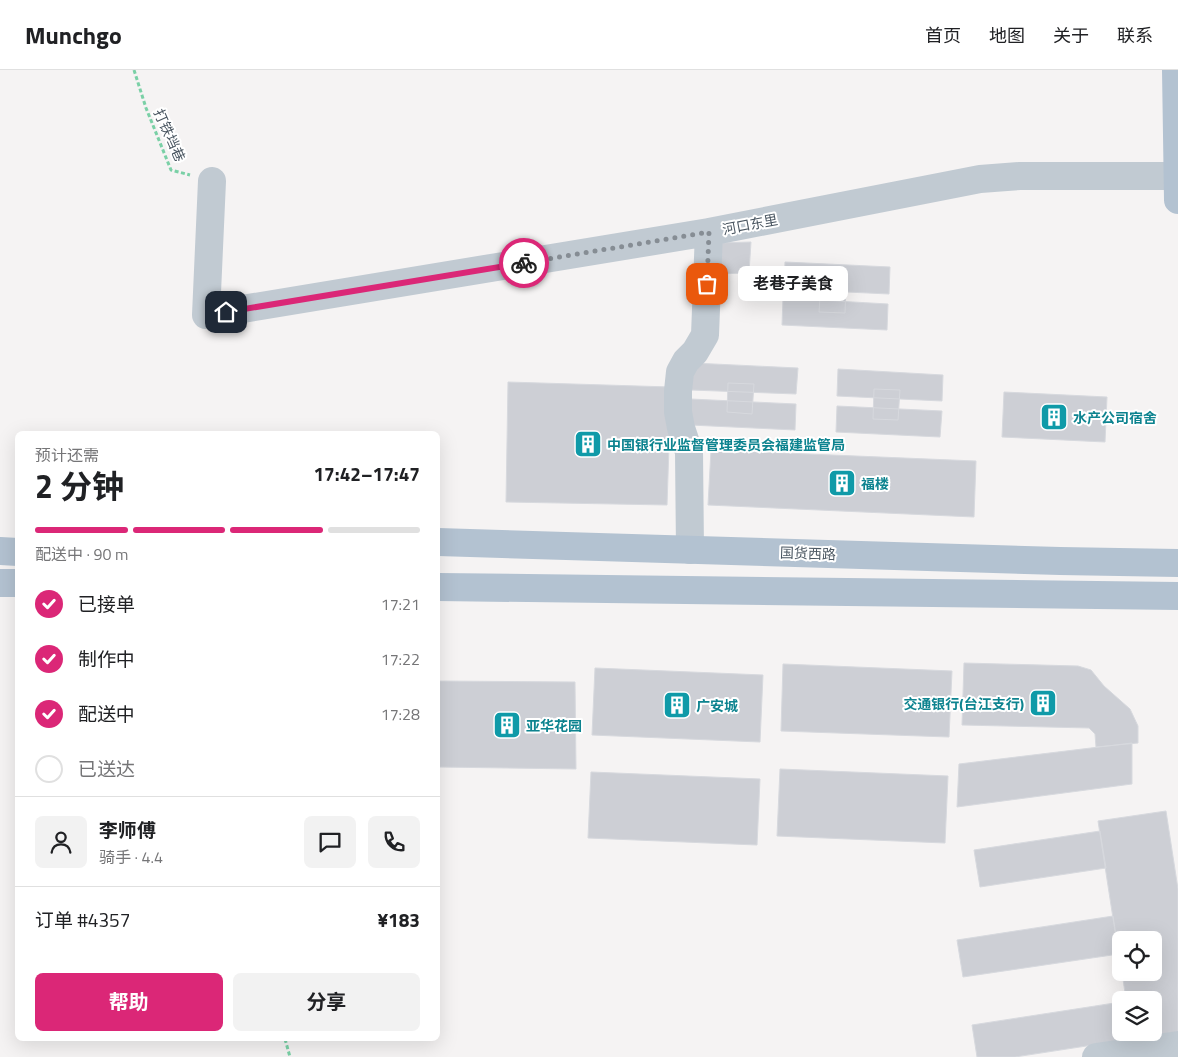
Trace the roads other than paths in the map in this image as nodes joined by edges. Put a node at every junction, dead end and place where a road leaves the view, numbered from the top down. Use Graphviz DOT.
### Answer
graph roads {
  1 [pos="1176,70"];
  2 [pos="1178,176"];
  3 [pos="212,181"];
  4 [pos="1178,200"];
  5 [pos="709,232"];
  6 [pos="440,542"];
  7 [pos="0,550"];
  8 [pos="690,550"];
  9 [pos="15,552"];
  10 [pos="1178,563"];
  11 [pos="0,583"];
  12 [pos="15,583"];
  13 [pos="440,587"];
  14 [pos="1178,596"];
  15 [pos="1178,1045"];
  16 [pos="1096,1057"];
  1 -- 2 [label="main road"];
  2 -- 4 [label="main road"];
  2 -- 5 [label="street, 河口东里"];
  3 -- 5 [label="street, 河口东里"];
  5 -- 8 [label="street"];
  6 -- 8 [label="main road, 国货西路"];
  7 -- 9 [label="main road"];
  8 -- 10 [label="main road, 国货西路"];
  11 -- 12 [label="main road"];
  13 -- 14 [label="main road"];
  15 -- 16 [label="street"];
}
